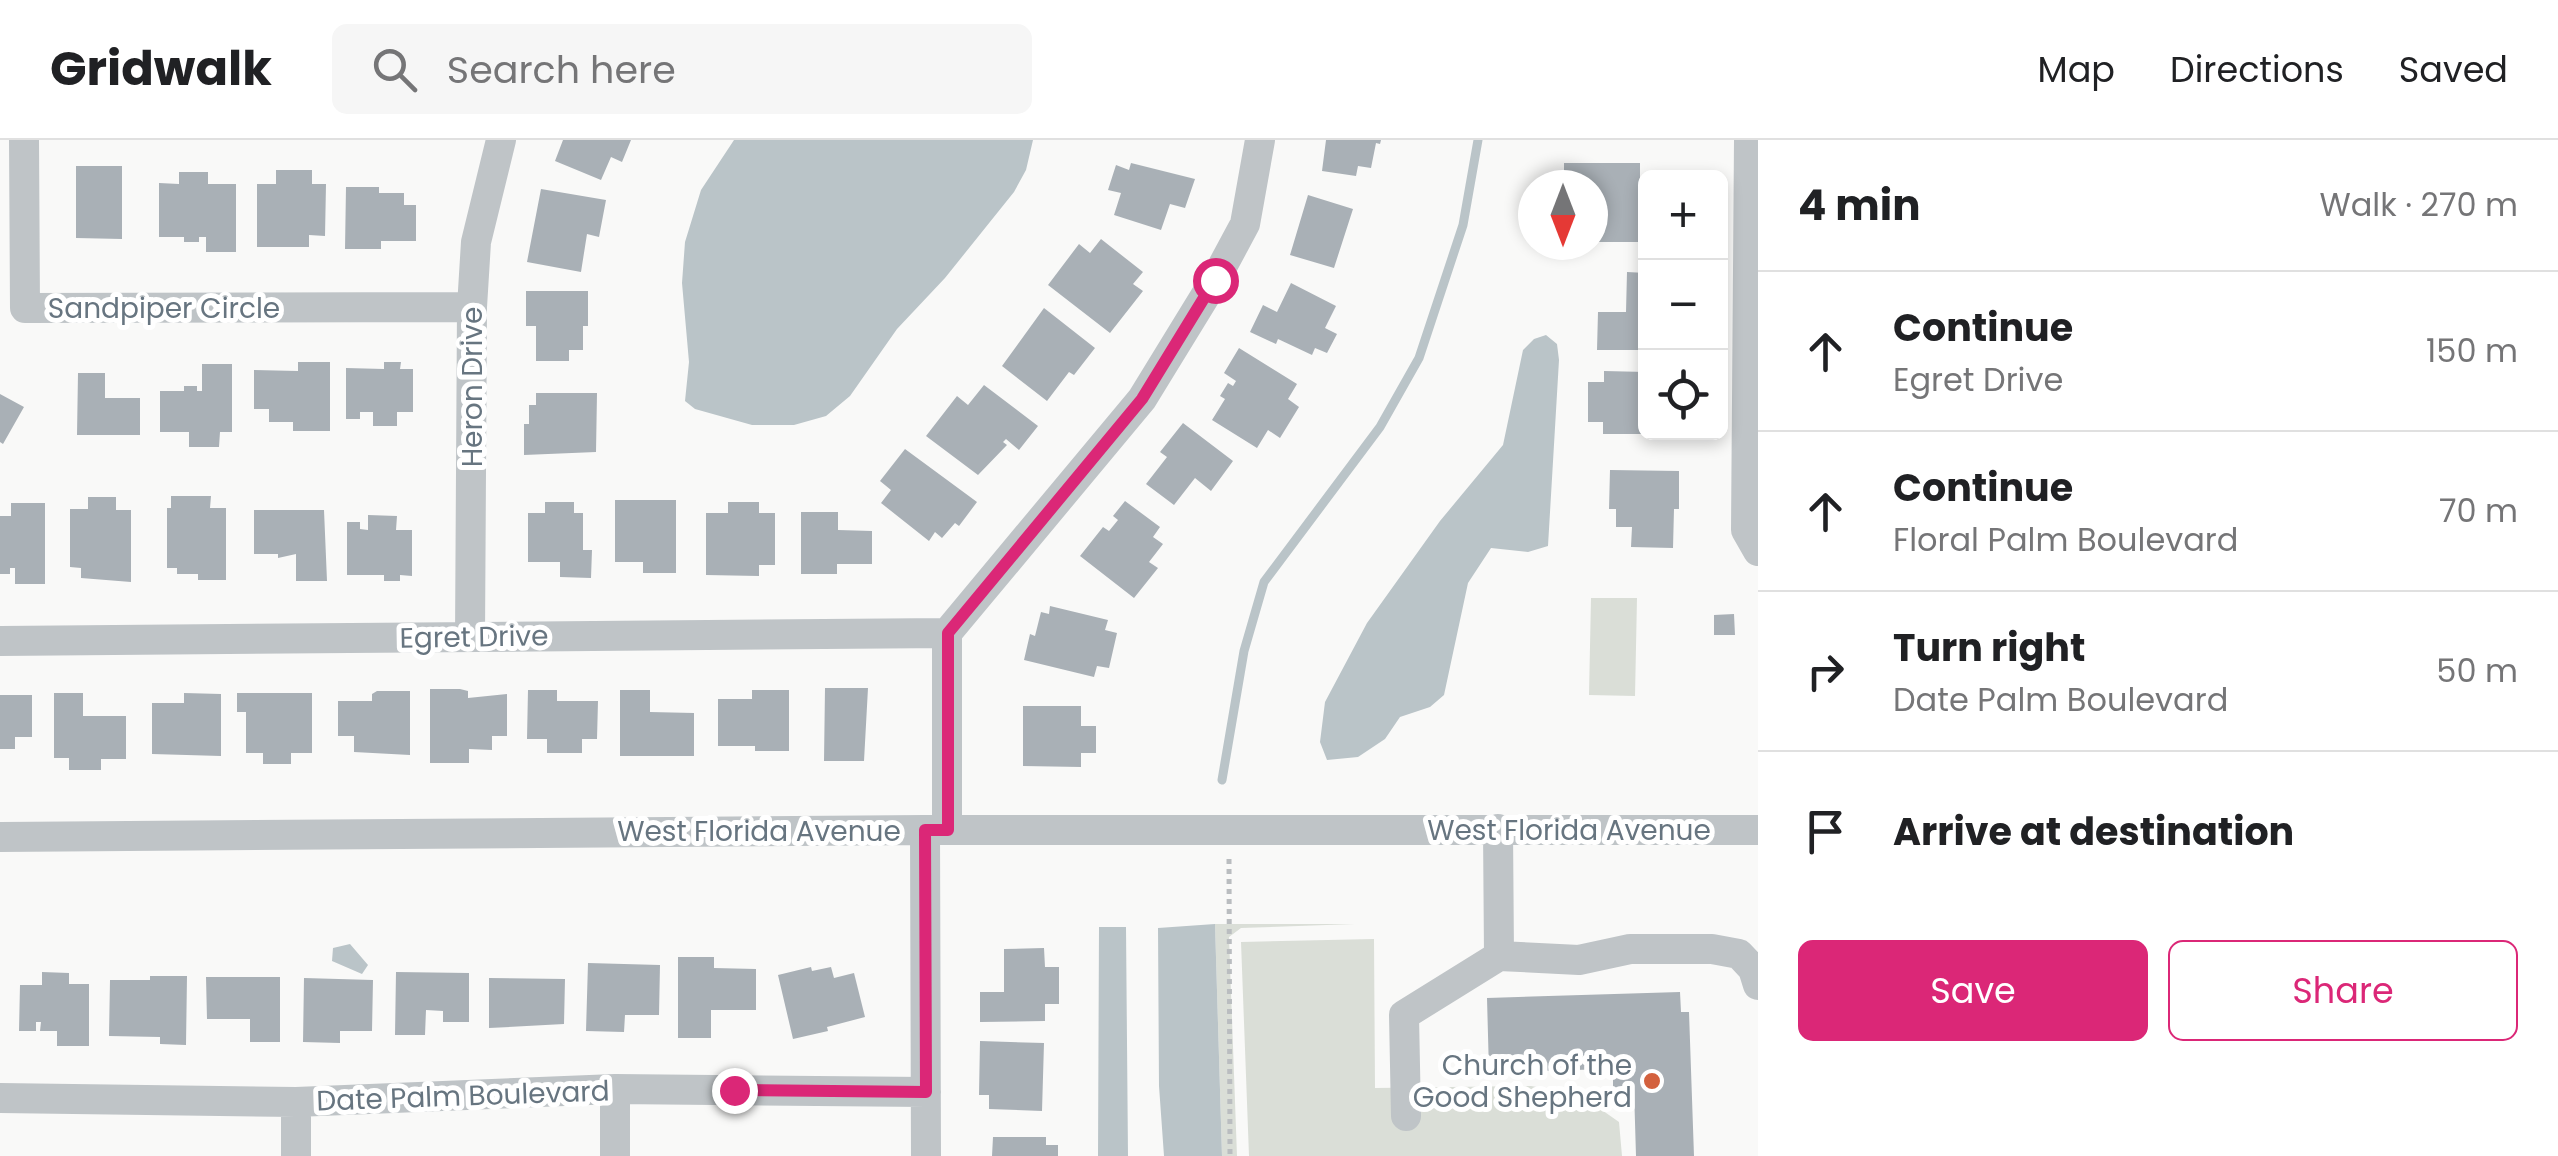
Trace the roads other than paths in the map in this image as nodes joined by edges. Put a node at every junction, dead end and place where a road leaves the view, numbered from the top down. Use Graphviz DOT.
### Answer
graph roads {
  1 [pos="24,140"];
  2 [pos="501,140"];
  3 [pos="1260,140"];
  4 [pos="1750,140"];
  5 [pos="1753,234"];
  6 [pos="472,307"];
  7 [pos="1758,551"];
  8 [pos="948,633"];
  9 [pos="470,636"];
  10 [pos="0,641"];
  11 [pos="1498,829"];
  12 [pos="936,830"];
  13 [pos="1758,830"];
  14 [pos="0,837"];
  15 [pos="1498,956"];
  16 [pos="1758,985"];
  17 [pos="615,1090"];
  18 [pos="926,1092"];
  19 [pos="0,1098"];
  20 [pos="296,1102"];
  21 [pos="1406,1116"];
  22 [pos="296,1156"];
  23 [pos="615,1156"];
  24 [pos="926,1156"];
  1 -- 6 [label="street, Sandpiper Circle"];
  2 -- 6 [label="street, Heron Drive"];
  3 -- 8 [label="street"];
  4 -- 5 [label="street"];
  5 -- 7 [label="street"];
  6 -- 9 [label="street, Heron Drive"];
  8 -- 9 [label="street, Egret Drive"];
  8 -- 12 [label="street"];
  9 -- 10 [label="street, Egret Drive"];
  11 -- 12 [label="street, West Florida Avenue"];
  11 -- 13 [label="street, West Florida Avenue"];
  11 -- 15 [label="street"];
  12 -- 14 [label="street, West Florida Avenue"];
  12 -- 18 [label="street"];
  15 -- 16 [label="street"];
  15 -- 21 [label="street"];
  17 -- 18 [label="street, Date Palm Boulevard"];
  17 -- 20 [label="street, Date Palm Boulevard"];
  17 -- 23 [label="street"];
  18 -- 24 [label="street"];
  19 -- 20 [label="street, Date Palm Boulevard"];
  20 -- 22 [label="street"];
}
